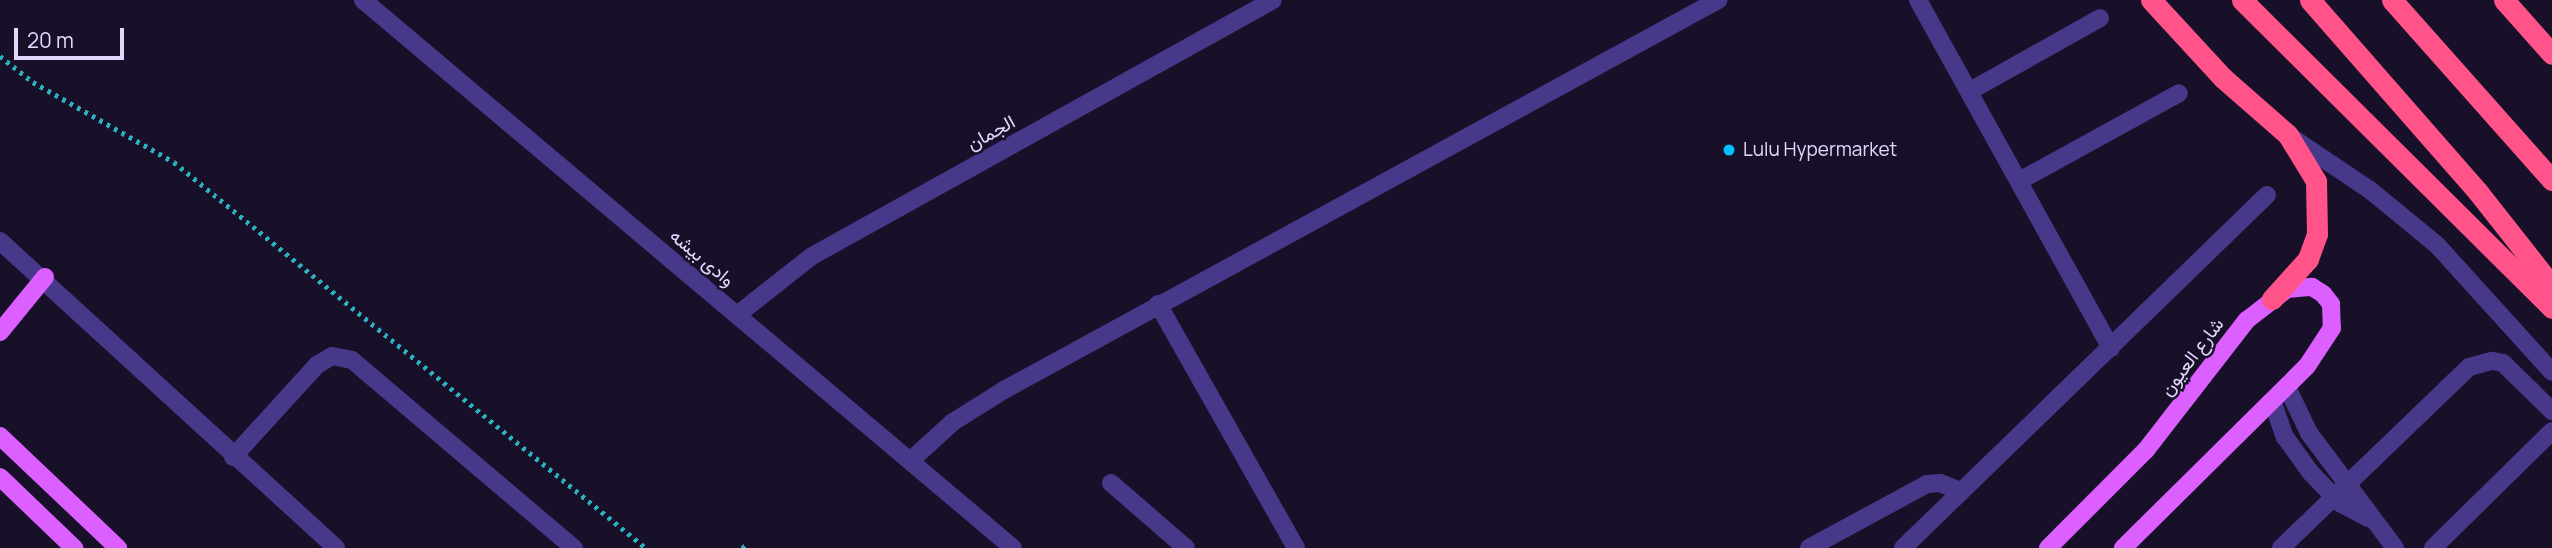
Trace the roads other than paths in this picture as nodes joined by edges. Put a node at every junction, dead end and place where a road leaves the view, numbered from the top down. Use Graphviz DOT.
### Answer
graph roads {
  1 [pos="363,0"];
  2 [pos="1273,0"];
  3 [pos="1718,0"];
  4 [pos="2151,0"];
  5 [pos="2242,0"];
  6 [pos="2310,0"];
  7 [pos="2392,0"];
  8 [pos="2504,0"];
  9 [pos="1921,1"];
  10 [pos="2100,18"];
  11 [pos="2552,54"];
  12 [pos="1970,91"];
  13 [pos="2179,93"];
  14 [pos="2288,135"];
  15 [pos="2021,180"];
  16 [pos="2552,180"];
  17 [pos="2267,195"];
  18 [pos="0,241"];
  19 [pos="45,277"];
  20 [pos="2552,286"];
  21 [pos="2272,299"];
  22 [pos="1158,304"];
  23 [pos="2552,308"];
  24 [pos="737,315"];
  25 [pos="0,332"];
  26 [pos="2111,348"];
  27 [pos="2552,372"];
  28 [pos="2288,389"];
  29 [pos="2273,403"];
  30 [pos="2552,411"];
  31 [pos="2552,431"];
  32 [pos="0,436"];
  33 [pos="233,457"];
  34 [pos="910,461"];
  35 [pos="0,477"];
  36 [pos="2347,480"];
  37 [pos="1111,483"];
  38 [pos="1961,491"];
  39 [pos="2332,496"];
  40 [pos="2368,518"];
  41 [pos="74,548"];
  42 [pos="118,548"];
  43 [pos="336,548"];
  44 [pos="574,548"];
  45 [pos="1013,548"];
  46 [pos="1186,548"];
  47 [pos="1296,548"];
  48 [pos="1809,548"];
  49 [pos="1903,548"];
  50 [pos="2048,548"];
  51 [pos="2123,548"];
  52 [pos="2281,548"];
  53 [pos="2395,548"];
  54 [pos="2433,548"];
  1 -- 24 [label="street, وادى بيشه"];
  2 -- 24 [label="street, الجمان"];
  3 -- 22 [label="street"];
  4 -- 14 [label="highway"];
  5 -- 23 [label="highway"];
  6 -- 20 [label="highway"];
  7 -- 16 [label="highway"];
  8 -- 11 [label="highway"];
  9 -- 12 [label="street"];
  10 -- 12 [label="street"];
  12 -- 15 [label="street"];
  13 -- 15 [label="street"];
  14 -- 21 [label="highway"];
  14 -- 27 [label="street"];
  15 -- 26 [label="street"];
  17 -- 26 [label="street"];
  18 -- 19 [label="street"];
  19 -- 25 [label="main road"];
  19 -- 33 [label="street"];
  21 -- 28 [label="main road, شارع العيون"];
  21 -- 50 [label="main road, شارع العيون"];
  22 -- 34 [label="street"];
  22 -- 47 [label="street"];
  24 -- 34 [label="street, وادى بيشه"];
  26 -- 38 [label="street"];
  28 -- 29 [label="main road, شارع العيون"];
  28 -- 36 [label="street"];
  29 -- 39 [label="street"];
  29 -- 51 [label="main road, شارع العيون"];
  30 -- 36 [label="street"];
  31 -- 54 [label="street"];
  32 -- 42 [label="main road"];
  33 -- 43 [label="street"];
  33 -- 44 [label="street"];
  34 -- 45 [label="street, وادى بيشه"];
  35 -- 41 [label="main road"];
  36 -- 39 [label="street"];
  36 -- 40 [label="street"];
  37 -- 46 [label="street"];
  38 -- 48 [label="street"];
  38 -- 49 [label="street"];
  39 -- 40 [label="street"];
  39 -- 52 [label="street"];
  40 -- 53 [label="street"];
}
